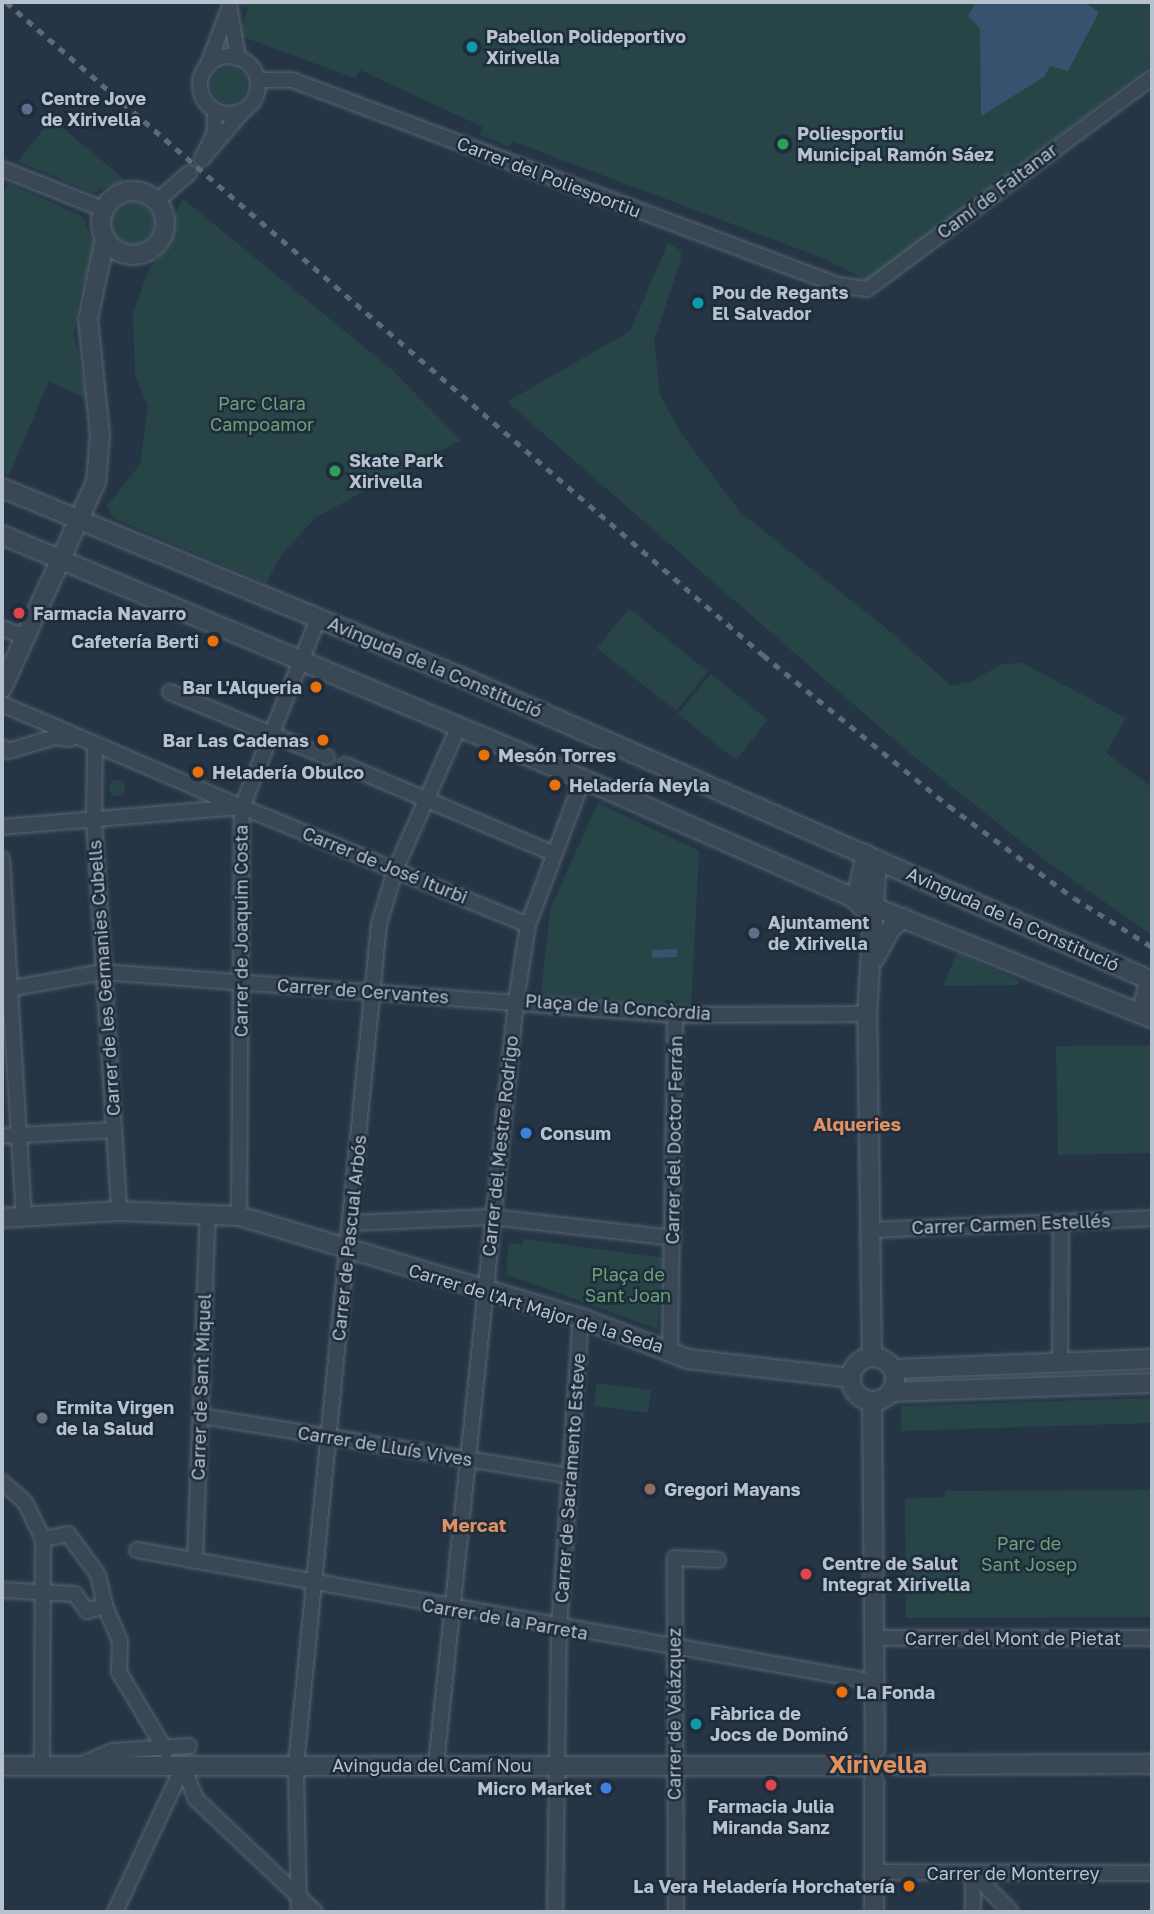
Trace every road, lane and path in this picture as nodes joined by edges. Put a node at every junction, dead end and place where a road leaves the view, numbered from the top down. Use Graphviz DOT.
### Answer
graph roads {
  1 [pos="230,4"];
  2 [pos="238,58"];
  3 [pos="207,67"];
  4 [pos="1152,77"];
  5 [pos="258,80"];
  6 [pos="215,111"];
  7 [pos="242,112"];
  8 [pos="2,169"];
  9 [pos="189,173"];
  10 [pos="157,201"];
  11 [pos="103,209"];
  12 [pos="105,239"];
  13 [pos="127,254"];
  14 [pos="97,278"];
  15 [pos="838,285"];
  16 [pos="2,488"];
  17 [pos="78,519"];
  18 [pos="2,535"];
  19 [pos="57,558"];
  20 [pos="318,619"];
  21 [pos="2,628"];
  22 [pos="24,637"];
  23 [pos="303,661"];
  24 [pos="2,688"];
  25 [pos="170,692"];
  26 [pos="2,704"];
  27 [pos="459,726"];
  28 [pos="274,735"];
  29 [pos="94,745"];
  30 [pos="2,747"];
  31 [pos="327,757"];
  32 [pos="345,765"];
  33 [pos="583,779"];
  34 [pos="425,799"];
  35 [pos="242,807"];
  36 [pos="94,820"];
  37 [pos="2,827"];
  38 [pos="552,853"];
  39 [pos="872,856"];
  40 [pos="2,859"];
  41 [pos="396,868"];
  42 [pos="856,900"];
  43 [pos="874,907"];
  44 [pos="902,918"];
  45 [pos="528,925"];
  46 [pos="103,972"];
  47 [pos="241,981"];
  48 [pos="869,981"];
  49 [pos="1151,981"];
  50 [pos="6,990"];
  51 [pos="373,993"];
  52 [pos="516,1001"];
  53 [pos="867,1014"];
  54 [pos="675,1015"];
  55 [pos="1147,1016"];
  56 [pos="114,1130"];
  57 [pos="20,1135"];
  58 [pos="2,1136"];
  59 [pos="119,1211"];
  60 [pos="208,1214"];
  61 [pos="24,1216"];
  62 [pos="239,1216"];
  63 [pos="492,1217"];
  64 [pos="2,1218"];
  65 [pos="1152,1218"];
  66 [pos="351,1223"];
  67 [pos="1061,1223"];
  68 [pos="870,1230"];
  69 [pos="674,1238"];
  70 [pos="347,1250"];
  71 [pos="484,1290"];
  72 [pos="581,1318"];
  73 [pos="670,1349"];
  74 [pos="872,1356"];
  75 [pos="1152,1359"];
  76 [pos="1060,1363"];
  77 [pos="894,1369"];
  78 [pos="850,1378"];
  79 [pos="1152,1383"];
  80 [pos="891,1392"];
  81 [pos="872,1401"];
  82 [pos="201,1416"];
  83 [pos="330,1437"];
  84 [pos="467,1460"];
  85 [pos="570,1476"];
  86 [pos="2,1482"];
  87 [pos="43,1539"];
  88 [pos="137,1550"];
  89 [pos="718,1560"];
  90 [pos="195,1561"];
  91 [pos="314,1585"];
  92 [pos="2,1590"];
  93 [pos="43,1590"];
  94 [pos="105,1606"];
  95 [pos="452,1610"];
  96 [pos="559,1629"];
  97 [pos="874,1638"];
  98 [pos="1152,1638"];
  99 [pos="674,1648"];
  100 [pos="875,1682"];
  101 [pos="189,1746"];
  102 [pos="876,1749"];
  103 [pos="166,1751"];
  104 [pos="674,1764"];
  105 [pos="1152,1764"];
  106 [pos="296,1765"];
  107 [pos="436,1765"];
  108 [pos="557,1765"];
  109 [pos="895,1765"];
  110 [pos="2,1766"];
  111 [pos="862,1766"];
  112 [pos="42,1767"];
  113 [pos="75,1767"];
  114 [pos="183,1767"];
  115 [pos="874,1781"];
  116 [pos="874,1872"];
  117 [pos="1152,1872"];
  118 [pos="973,1873"];
  119 [pos="299,1905"];
  120 [pos="116,1912"];
  121 [pos="315,1912"];
  122 [pos="555,1912"];
  123 [pos="676,1912"];
  124 [pos="874,1912"];
  125 [pos="973,1912"];
  126 [pos="1012,1912"];
  1 -- 2 [label="street"];
  1 -- 3 [label="street"];
  2 -- 3 [label="street"];
  2 -- 5 [label="street"];
  3 -- 6 [label="street"];
  4 -- 15 [label="street, Camí de Faitanar"];
  5 -- 7 [label="street"];
  5 -- 15 [label="street, Carrer del Poliesportiu"];
  6 -- 7 [label="street"];
  6 -- 7 [label="street"];
  8 -- 11 [label="street"];
  9 -- 10 [label="street"];
  10 -- 11 [label="street"];
  10 -- 13 [label="street"];
  11 -- 12 [label="street"];
  12 -- 13 [label="street"];
  12 -- 14 [label="street"];
  13 -- 14 [label="street"];
  14 -- 17 [label="street"];
  16 -- 17 [label="street, Avinguda de la Constitució"];
  17 -- 19 [label="street"];
  17 -- 20 [label="street, Avinguda de la Constitució"];
  18 -- 19 [label="street, Avinguda de la Constitució"];
  19 -- 22 [label="street"];
  19 -- 23 [label="street, Avinguda de la Constitució"];
  20 -- 23 [label="street, Carrer de Joaquim Costa"];
  20 -- 39 [label="street, Avinguda de la Constitució"];
  21 -- 22 [label="street"];
  22 -- 24 [label="street"];
  23 -- 27 [label="street, Avinguda de la Constitució"];
  23 -- 28 [label="street, Carrer de Joaquim Costa"];
  25 -- 28 [label="street"];
  26 -- 29 [label="street"];
  27 -- 33 [label="street, Avinguda de la Constitució"];
  27 -- 34 [label="street, Carrer de Pascual Arbós"];
  28 -- 31 [label="street"];
  28 -- 35 [label="street, Carrer de Joaquim Costa"];
  29 -- 30 [label="street"];
  29 -- 35 [label="street, Carrer de José Iturbi"];
  29 -- 36 [label="street, Carrer de les Germanies Cubells"];
  32 -- 34 [label="street"];
  33 -- 38 [label="street, Plaça de la Concòrdia"];
  33 -- 42 [label="street, Avinguda de la Constitució"];
  34 -- 38 [label="street"];
  34 -- 41 [label="street, Carrer de Pascual Arbós"];
  35 -- 36 [label="street, Carrer de José Iturbi"];
  35 -- 41 [label="street, Carrer de José Iturbi"];
  35 -- 47 [label="street, Carrer de Joaquim Costa"];
  36 -- 37 [label="street, Carrer de José Iturbi"];
  36 -- 46 [label="street, Carrer de les Germanies Cubells"];
  38 -- 45 [label="street, Plaça de la Concòrdia"];
  39 -- 42 [label="street"];
  39 -- 43 [label="street"];
  39 -- 49 [label="street, Avinguda de la Constitució"];
  40 -- 50 [label="street"];
  41 -- 45 [label="street, Carrer de José Iturbi"];
  41 -- 51 [label="street, Carrer de Pascual Arbós"];
  42 -- 43 [label="street, Avinguda de la Constitució"];
  42 -- 48 [label="street"];
  43 -- 44 [label="street, Avinguda de la Constitució"];
  43 -- 48 [label="street"];
  44 -- 48 [label="street"];
  44 -- 55 [label="street, Avinguda de la Constitució"];
  45 -- 52 [label="street, Plaça de la Concòrdia"];
  46 -- 47 [label="street, Carrer de Cervantes"];
  46 -- 50 [label="street, Carrer de Cervantes"];
  46 -- 56 [label="street, Carrer de les Germanies Cubells"];
  47 -- 51 [label="street, Carrer de Cervantes"];
  47 -- 62 [label="street, Carrer de Joaquim Costa"];
  48 -- 53 [label="street"];
  49 -- 55 [label="street, Avinguda de la Constitució"];
  50 -- 57 [label="street"];
  51 -- 52 [label="street, Carrer de Cervantes"];
  51 -- 66 [label="street, Carrer de Pascual Arbós"];
  52 -- 54 [label="street, Plaça de la Concòrdia"];
  52 -- 63 [label="street, Carrer del Mestre Rodrigo"];
  53 -- 54 [label="street, Plaça de la Concòrdia"];
  53 -- 68 [label="street"];
  54 -- 69 [label="street, Carrer del Doctor Ferrán"];
  56 -- 57 [label="street"];
  56 -- 59 [label="street, Carrer de les Germanies Cubells"];
  57 -- 58 [label="street"];
  57 -- 61 [label="street"];
  59 -- 60 [label="street, Carrer de l'Art Major de la Seda"];
  59 -- 61 [label="street, Carrer de l'Art Major de la Seda"];
  60 -- 62 [label="street, Carrer de l'Art Major de la Seda"];
  60 -- 82 [label="street, Carrer de Sant Miquel"];
  61 -- 64 [label="street, Carrer de l'Art Major de la Seda"];
  62 -- 70 [label="street, Carrer de l'Art Major de la Seda"];
  63 -- 66 [label="street"];
  63 -- 69 [label="street"];
  63 -- 71 [label="street, Carrer del Mestre Rodrigo"];
  65 -- 67 [label="street, Carrer Carmen Estellés"];
  66 -- 70 [label="street, Carrer de Pascual Arbós"];
  67 -- 68 [label="street, Carrer Carmen Estellés"];
  67 -- 76 [label="street"];
  68 -- 74 [label="street"];
  69 -- 73 [label="street, Carrer del Doctor Ferrán"];
  70 -- 71 [label="street, Carrer de l'Art Major de la Seda"];
  70 -- 83 [label="street, Carrer de Pascual Arbós"];
  71 -- 72 [label="street, Carrer de l'Art Major de la Seda"];
  71 -- 84 [label="street, Carrer del Mestre Rodrigo"];
  72 -- 73 [label="street, Carrer de l'Art Major de la Seda"];
  72 -- 85 [label="street, Carrer de Sacramento Esteve"];
  73 -- 78 [label="street, Carrer de l'Art Major de la Seda"];
  74 -- 77 [label="street"];
  74 -- 78 [label="street"];
  75 -- 76 [label="street"];
  76 -- 77 [label="street"];
  77 -- 80 [label="street"];
  78 -- 81 [label="street"];
  79 -- 80 [label="street"];
  80 -- 81 [label="street"];
  81 -- 97 [label="street"];
  82 -- 83 [label="street, Carrer de Lluís Vives"];
  82 -- 90 [label="street, Carrer de Sant Miquel"];
  83 -- 84 [label="street, Carrer de Lluís Vives"];
  83 -- 91 [label="street, Carrer de Pascual Arbós"];
  84 -- 85 [label="street, Carrer de Lluís Vives"];
  84 -- 95 [label="street, Carrer del Mestre Rodrigo"];
  85 -- 96 [label="street, Carrer de Sacramento Esteve"];
  86 -- 87 [label="street"];
  87 -- 93 [label="street"];
  87 -- 94 [label="street"];
  88 -- 90 [label="street, Carrer de la Parreta"];
  89 -- 99 [label="street, Carrer de Velázquez"];
  90 -- 91 [label="street, Carrer de la Parreta"];
  91 -- 95 [label="street, Carrer de la Parreta"];
  91 -- 106 [label="street, Carrer de Pascual Arbós"];
  92 -- 93 [label="street"];
  93 -- 94 [label="street"];
  93 -- 112 [label="street"];
  94 -- 103 [label="street"];
  95 -- 96 [label="street, Carrer de la Parreta"];
  95 -- 107 [label="street, Carrer del Mestre Rodrigo"];
  96 -- 99 [label="street, Carrer de la Parreta"];
  96 -- 108 [label="street, Carrer de Sacramento Esteve"];
  97 -- 98 [label="street, Carrer del Mont de Pietat"];
  97 -- 100 [label="street"];
  99 -- 100 [label="street, Carrer de la Parreta"];
  99 -- 104 [label="street, Carrer de Velázquez"];
  100 -- 102 [label="street"];
  101 -- 103 [label="street"];
  102 -- 109 [label="street"];
  102 -- 111 [label="street"];
  103 -- 113 [label="street"];
  104 -- 108 [label="street, Avinguda del Camí Nou"];
  104 -- 111 [label="street, Avinguda del Camí Nou"];
  104 -- 123 [label="street, Carrer de Velázquez"];
  105 -- 109 [label="street"];
  106 -- 107 [label="street, Avinguda del Camí Nou"];
  106 -- 114 [label="street, Avinguda del Camí Nou"];
  106 -- 119 [label="street, Carrer de Pascual Arbós"];
  107 -- 108 [label="street, Avinguda del Camí Nou"];
  108 -- 122 [label="street, Carrer de Sacramento Esteve"];
  109 -- 115 [label="street"];
  110 -- 112 [label="street, Avinguda del Camí Nou"];
  111 -- 115 [label="street"];
  112 -- 113 [label="street, Avinguda del Camí Nou"];
  113 -- 114 [label="street, Avinguda del Camí Nou"];
  114 -- 119 [label="street"];
  114 -- 120 [label="street"];
  115 -- 116 [label="street"];
  116 -- 118 [label="street, Carrer de Monterrey"];
  116 -- 124 [label="street"];
  117 -- 118 [label="street, Carrer de Monterrey"];
  118 -- 125 [label="street"];
  118 -- 126 [label="street"];
  119 -- 121 [label="street"];
}
